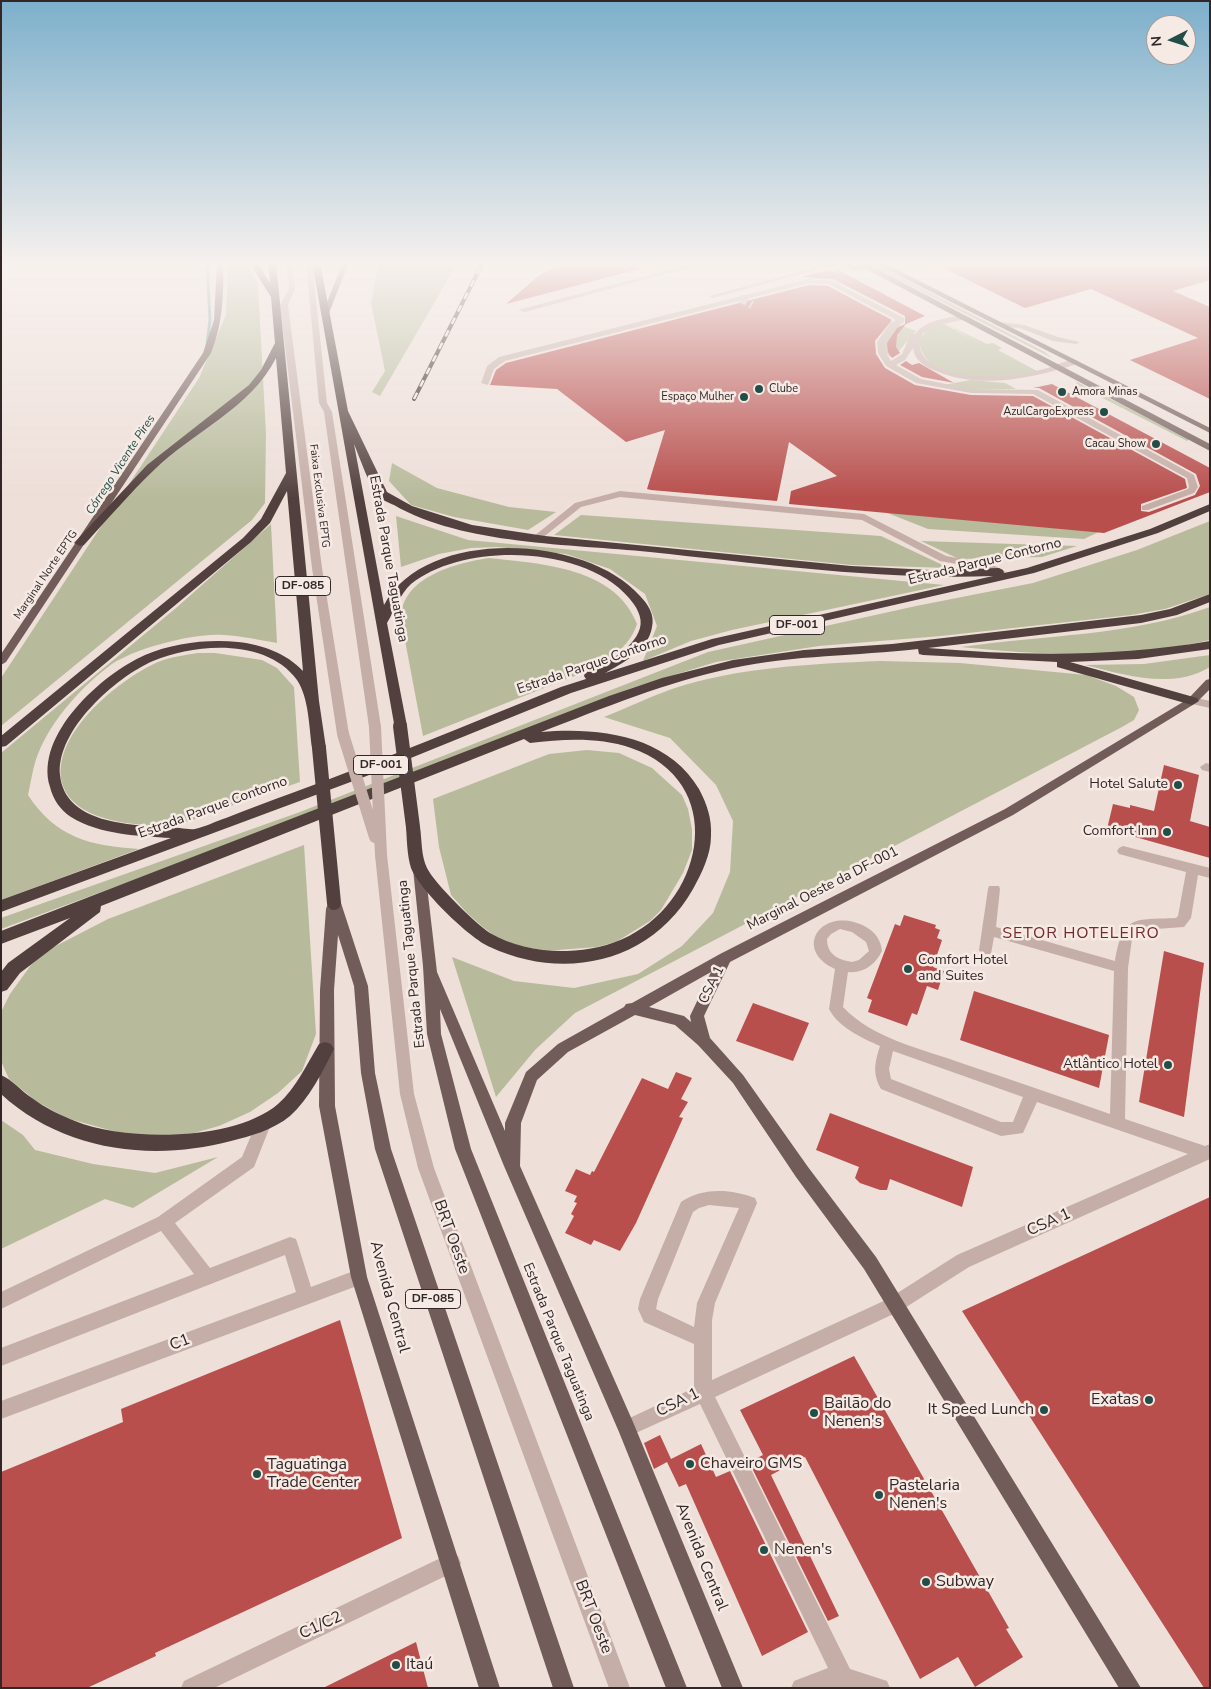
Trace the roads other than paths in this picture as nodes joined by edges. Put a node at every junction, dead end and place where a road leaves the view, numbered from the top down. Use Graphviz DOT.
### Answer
graph roads {
  1 [pos="212,341"];
  2 [pos="279,341"];
  3 [pos="288,341"];
  4 [pos="318,341"];
  5 [pos="330,341"];
  6 [pos="539,341"];
  7 [pos="579,341"];
  8 [pos="882,341"];
  9 [pos="912,341"];
  10 [pos="917,341"];
  11 [pos="1007,341"];
  12 [pos="1033,341"];
  13 [pos="1064,341"];
  14 [pos="916,346"];
  15 [pos="1062,348"];
  16 [pos="317,350"];
  17 [pos="505,350"];
  18 [pos="290,359"];
  19 [pos="1074,362"];
  20 [pos="890,364"];
  21 [pos="1059,368"];
  22 [pos="960,376"];
  23 [pos="337,377"];
  24 [pos="974,377"];
  25 [pos="1013,378"];
  26 [pos="916,380"];
  27 [pos="485,383"];
  28 [pos="929,383"];
  29 [pos="284,386"];
  30 [pos="1030,391"];
  31 [pos="1069,409"];
  32 [pos="345,413"];
  33 [pos="1056,413"];
  34 [pos="1210,431"];
  35 [pos="1210,448"];
  36 [pos="292,472"];
  37 [pos="1210,507"];
  38 [pos="1145,508"];
  39 [pos="538,537"];
  40 [pos="80,543"];
  41 [pos="1001,572"];
  42 [pos="1030,572"];
  43 [pos="1210,598"];
  44 [pos="382,623"];
  45 [pos="1210,645"];
  46 [pos="892,648"];
  47 [pos="1048,660"];
  48 [pos="1,662"];
  49 [pos="1210,682"];
  50 [pos="566,690"];
  51 [pos="312,701"];
  52 [pos="1192,701"];
  53 [pos="1210,705"];
  54 [pos="375,727"];
  55 [pos="343,734"];
  56 [pos="506,742"];
  57 [pos="1,743"];
  58 [pos="194,834"];
  59 [pos="1123,850"];
  60 [pos="381,855"];
  61 [pos="1193,868"];
  62 [pos="419,870"];
  63 [pos="1210,873"];
  64 [pos="994,889"];
  65 [pos="111,896"];
  66 [pos="334,903"];
  67 [pos="1,906"];
  68 [pos="989,930"];
  69 [pos="1,938"];
  70 [pos="986,950"];
  71 [pos="725,958"];
  72 [pos="430,966"];
  73 [pos="842,966"];
  74 [pos="1122,968"];
  75 [pos="1,985"];
  76 [pos="631,1008"];
  77 [pos="703,1042"];
  78 [pos="888,1043"];
  79 [pos="325,1049"];
  80 [pos="1,1083"];
  81 [pos="1032,1095"];
  82 [pos="1117,1122"];
  83 [pos="263,1124"];
  84 [pos="1208,1152"];
  85 [pos="512,1166"];
  86 [pos="164,1222"];
  87 [pos="207,1277"];
  88 [pos="359,1277"];
  89 [pos="305,1295"];
  90 [pos="1,1301"];
  91 [pos="894,1305"];
  92 [pos="702,1339"];
  93 [pos="1,1357"];
  94 [pos="703,1392"];
  95 [pos="1,1410"];
  96 [pos="627,1428"];
  97 [pos="451,1563"];
  98 [pos="843,1677"];
  99 [pos="191,1688"];
  100 [pos="490,1688"];
  101 [pos="564,1688"];
  102 [pos="620,1688"];
  103 [pos="676,1688"];
  104 [pos="733,1688"];
  105 [pos="802,1688"];
  106 [pos="880,1688"];
  107 [pos="1131,1688"];
  1 -- 40 [label="main road, Marginal Norte EPTG"];
  2 -- 29 [label="highway, DF-085"];
  2 -- 40 [label="highway"];
  3 -- 18 [label="street, Faixa Exclusiva EPTG"];
  4 -- 16 [label="street, Faixa Exclusiva EPTG"];
  5 -- 23 [label="highway, Estrada Parque Taguatinga"];
  6 -- 17 [label="street"];
  7 -- 27 [label="street"];
  8 -- 20 [label="street"];
  9 -- 20 [label="street"];
  10 -- 14 [label="street"];
  11 -- 21 [label="main road"];
  12 -- 19 [label="main road"];
  13 -- 15 [label="street"];
  14 -- 20 [label="street"];
  14 -- 22 [label="street"];
  16 -- 23 [label="street"];
  16 -- 54 [label="street, Faixa Exclusiva EPTG"];
  18 -- 29 [label="street"];
  18 -- 55 [label="street, Faixa Exclusiva EPTG"];
  19 -- 21 [label="street"];
  19 -- 34 [label="main road"];
  20 -- 26 [label="street"];
  21 -- 25 [label="street"];
  21 -- 35 [label="main road"];
  22 -- 24 [label="street"];
  22 -- 26 [label="street"];
  23 -- 32 [label="highway, Estrada Parque Taguatinga"];
  24 -- 25 [label="street"];
  24 -- 28 [label="street"];
  25 -- 30 [label="street"];
  26 -- 28 [label="street"];
  28 -- 30 [label="street"];
  29 -- 36 [label="highway, DF-085"];
  30 -- 31 [label="street"];
  31 -- 33 [label="street"];
  31 -- 38 [label="street"];
  32 -- 39 [label="highway"];
  32 -- 44 [label="highway, Estrada Parque Taguatinga"];
  36 -- 51 [label="highway, DF-085"];
  36 -- 57 [label="highway"];
  37 -- 42 [label="highway, Estrada Parque Contorno / DF-001"];
  39 -- 41 [label="highway"];
  39 -- 41 [label="street"];
  40 -- 48 [label="main road, Marginal Norte EPTG"];
  41 -- 42 [label="highway"];
  42 -- 50 [label="highway, Estrada Parque Contorno / DF-001"];
  43 -- 46 [label="highway, DF-001"];
  44 -- 50 [label="highway"];
  44 -- 62 [label="highway, Estrada Parque Taguatinga, bridge"];
  45 -- 47 [label="highway"];
  46 -- 47 [label="highway"];
  46 -- 56 [label="highway, DF-001"];
  47 -- 52 [label="highway"];
  49 -- 52 [label="main road, Marginal Oeste da DF-001"];
  50 -- 58 [label="highway, Estrada Parque Contorno / DF-001"];
  51 -- 58 [label="highway"];
  51 -- 66 [label="highway, DF-085, bridge"];
  52 -- 53 [label="street"];
  52 -- 71 [label="main road, Marginal Oeste da DF-001"];
  54 -- 60 [label="street, BRT Oeste, bridge"];
  55 -- 60 [label="street, BRT Oeste, bridge"];
  56 -- 62 [label="highway"];
  56 -- 65 [label="highway, DF-001"];
  58 -- 67 [label="highway, Estrada Parque Contorno / DF-001"];
  59 -- 61 [label="street"];
  60 -- 102 [label="street, BRT Oeste"];
  61 -- 63 [label="street"];
  61 -- 74 [label="street"];
  62 -- 72 [label="main road, Estrada Parque Taguatinga"];
  64 -- 68 [label="street"];
  65 -- 69 [label="highway, DF-001"];
  65 -- 75 [label="highway"];
  66 -- 79 [label="main road, Avenida Central / DF-085"];
  66 -- 101 [label="main road, DF-085"];
  68 -- 70 [label="street"];
  68 -- 74 [label="street"];
  71 -- 76 [label="main road, Marginal Oeste da DF-001"];
  71 -- 77 [label="main road, CSA 1"];
  72 -- 85 [label="main road, Avenida Central"];
  72 -- 103 [label="main road, Estrada Parque Taguatinga"];
  73 -- 78 [label="street"];
  74 -- 82 [label="street"];
  76 -- 77 [label="main road"];
  76 -- 85 [label="main road, Marginal Oeste da DF-001"];
  77 -- 91 [label="main road"];
  78 -- 81 [label="street"];
  78 -- 81 [label="street"];
  79 -- 83 [label="highway"];
  79 -- 88 [label="main road, Avenida Central / DF-085"];
  80 -- 83 [label="highway"];
  81 -- 82 [label="street"];
  82 -- 84 [label="street"];
  83 -- 86 [label="street"];
  84 -- 91 [label="street, CSA 1"];
  85 -- 96 [label="main road, Avenida Central"];
  86 -- 87 [label="street"];
  86 -- 90 [label="street"];
  87 -- 89 [label="street"];
  87 -- 93 [label="street"];
  88 -- 89 [label="street, C1"];
  88 -- 97 [label="main road, Avenida Central / DF-085"];
  89 -- 95 [label="street, C1"];
  91 -- 94 [label="street, CSA 1"];
  91 -- 107 [label="main road"];
  92 -- 92 [label="street"];
  92 -- 94 [label="street"];
  94 -- 96 [label="street, CSA 1"];
  94 -- 98 [label="street"];
  96 -- 104 [label="main road, Avenida Central"];
  97 -- 99 [label="street, C1/C2"];
  97 -- 100 [label="main road, Avenida Central / DF-085"];
  98 -- 105 [label="street"];
  98 -- 106 [label="street"];
}
